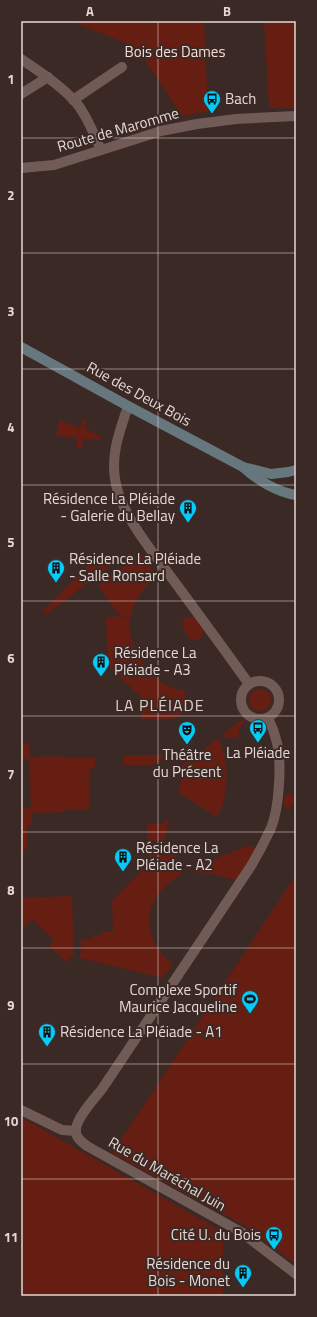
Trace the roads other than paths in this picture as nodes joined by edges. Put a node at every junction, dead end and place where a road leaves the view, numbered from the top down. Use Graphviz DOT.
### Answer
graph roads {
  1 [pos="21,59"];
  2 [pos="122,67"];
  3 [pos="48,77"];
  4 [pos="21,94"];
  5 [pos="74,100"];
  6 [pos="296,116"];
  7 [pos="100,150"];
  8 [pos="21,168"];
  9 [pos="21,347"];
  10 [pos="128,406"];
  11 [pos="244,467"];
  12 [pos="296,470"];
  13 [pos="296,495"];
  14 [pos="249,684"];
  15 [pos="268,718"];
  16 [pos="21,1110"];
  17 [pos="76,1131"];
  18 [pos="296,1274"];
  1 -- 3 [label="street"];
  2 -- 5 [label="street"];
  3 -- 4 [label="street"];
  3 -- 5 [label="street"];
  5 -- 7 [label="street"];
  6 -- 7 [label="street, Route de Maromme"];
  7 -- 8 [label="street, Route de Maromme"];
  9 -- 10 [label="street, Rue des Deux Bois"];
  10 -- 11 [label="street, Rue des Deux Bois"];
  10 -- 14 [label="street"];
  11 -- 12 [label="street, Rue des Deux Bois"];
  11 -- 13 [label="street, Rue des Deux Bois"];
  14 -- 15 [label="street"];
  14 -- 15 [label="street"];
  15 -- 17 [label="street"];
  16 -- 17 [label="street"];
  17 -- 18 [label="street, Rue du Maréchal Juin"];
}
